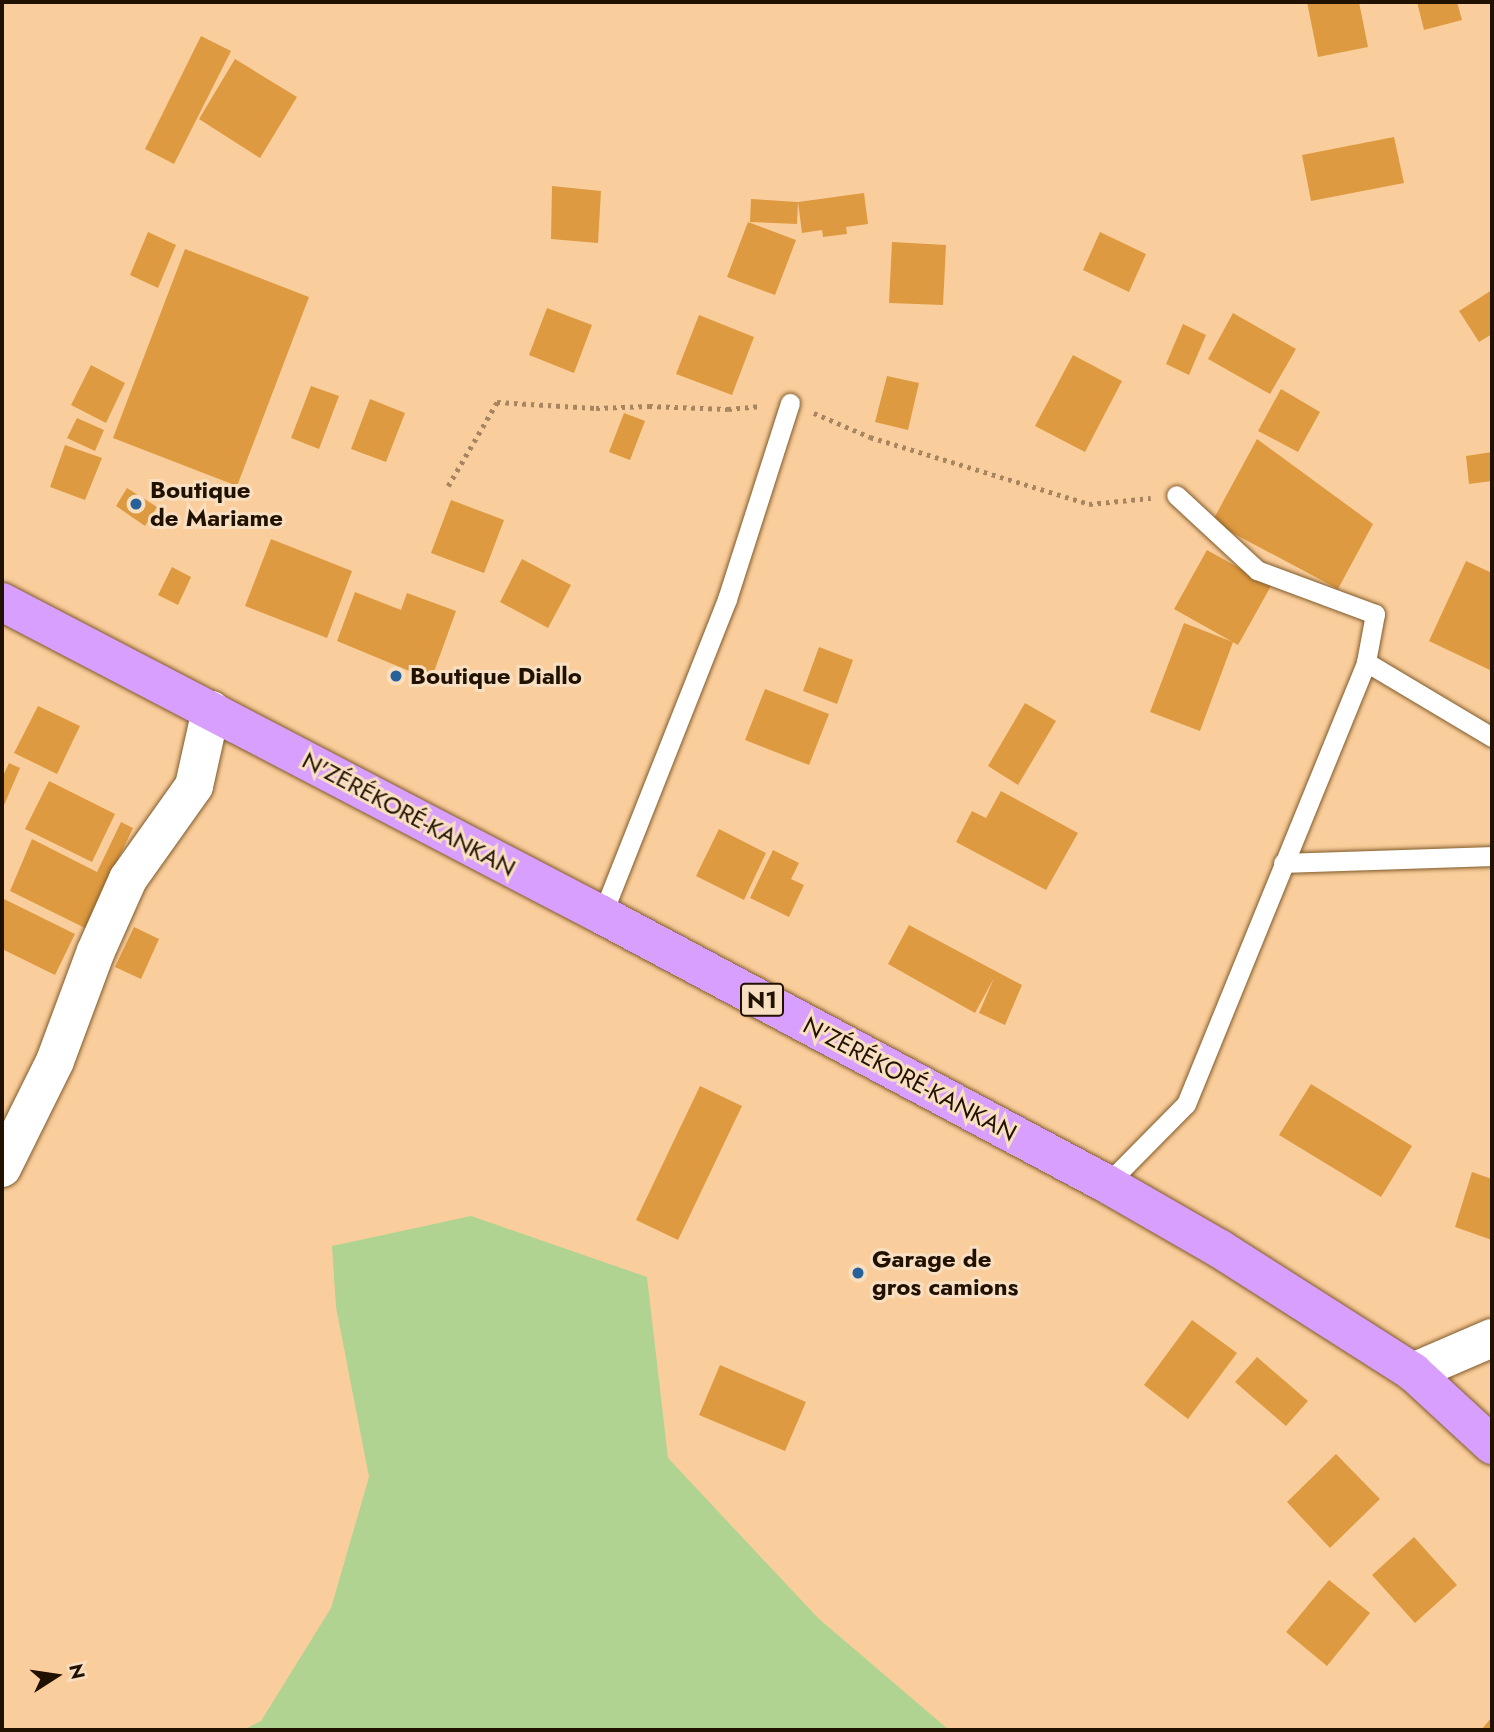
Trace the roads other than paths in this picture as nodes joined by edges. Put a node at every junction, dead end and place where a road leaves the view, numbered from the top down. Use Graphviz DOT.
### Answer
graph roads {
  1 [pos="790,403"];
  2 [pos="1176,495"];
  3 [pos="2,602"];
  4 [pos="1366,662"];
  5 [pos="211,710"];
  6 [pos="1492,737"];
  7 [pos="1492,856"];
  8 [pos="1283,863"];
  9 [pos="602,915"];
  10 [pos="2,1168"];
  11 [pos="1107,1184"];
  12 [pos="1492,1338"];
  13 [pos="1413,1372"];
  14 [pos="1492,1445"];
  1 -- 9 [label="lane"];
  2 -- 4 [label="lane"];
  3 -- 5 [label="highway, N'ZÉRÉKORÉ-KANKAN / N1"];
  4 -- 6 [label="lane"];
  4 -- 8 [label="lane"];
  5 -- 9 [label="highway, N'ZÉRÉKORÉ-KANKAN / N1"];
  5 -- 10 [label="street"];
  7 -- 8 [label="lane"];
  8 -- 11 [label="lane"];
  9 -- 11 [label="highway, N'ZÉRÉKORÉ-KANKAN / N1"];
  11 -- 13 [label="highway, N'ZÉRÉKORÉ-KANKAN / N1"];
  12 -- 13 [label="street"];
  13 -- 14 [label="highway, N'ZÉRÉKORÉ-KANKAN / N1"];
}
